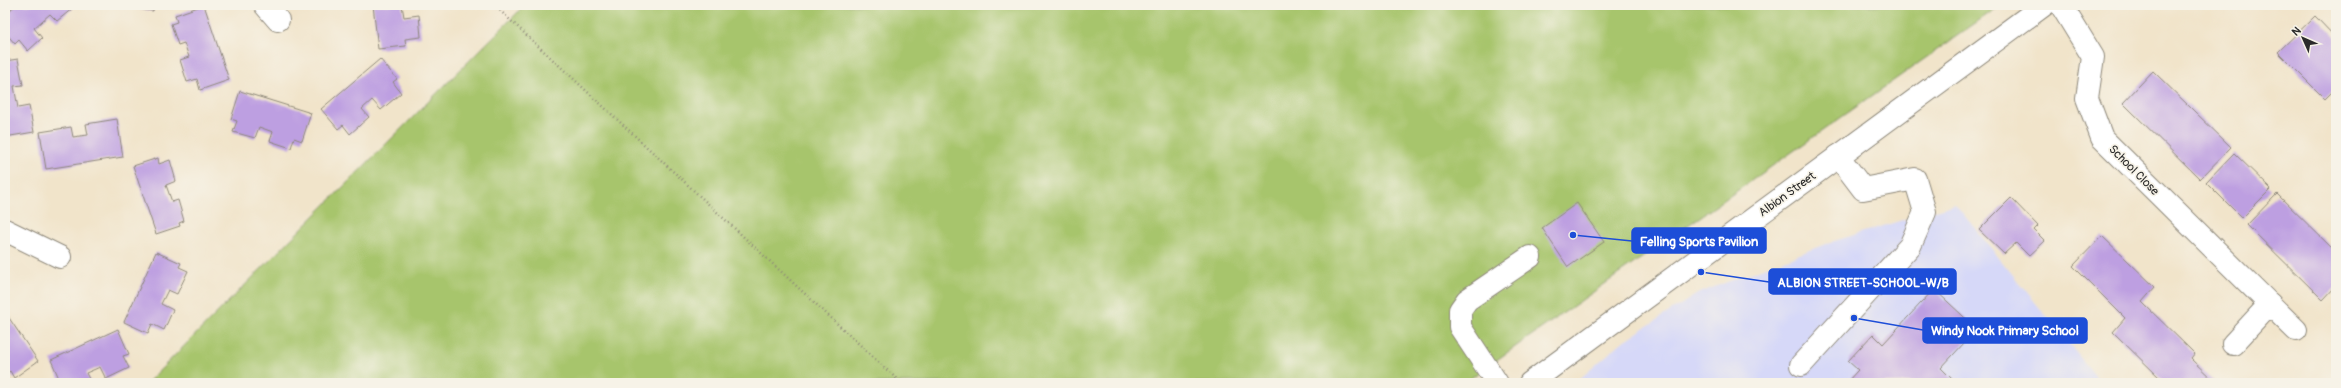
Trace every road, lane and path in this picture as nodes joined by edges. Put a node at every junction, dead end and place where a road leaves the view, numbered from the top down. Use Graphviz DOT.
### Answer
graph roads {
  1 [pos="494,5"];
  2 [pos="2044,5"];
  3 [pos="2061,5"];
  4 [pos="1838,156"];
  5 [pos="5,230"];
  6 [pos="1530,257"];
  7 [pos="60,258"];
  8 [pos="2270,304"];
  9 [pos="2296,330"];
  10 [pos="2233,344"];
  11 [pos="1801,365"];
  12 [pos="901,383"];
  13 [pos="1497,383"];
  14 [pos="1530,383"];
  1 -- 12 [label="path"];
  2 -- 4 [label="street, Albion Street"];
  3 -- 8 [label="street, School Close"];
  4 -- 11 [label="street"];
  4 -- 14 [label="street, Albion Street"];
  5 -- 7 [label="street"];
  6 -- 13 [label="street"];
  8 -- 9 [label="street, School Close"];
  8 -- 10 [label="street"];
}
